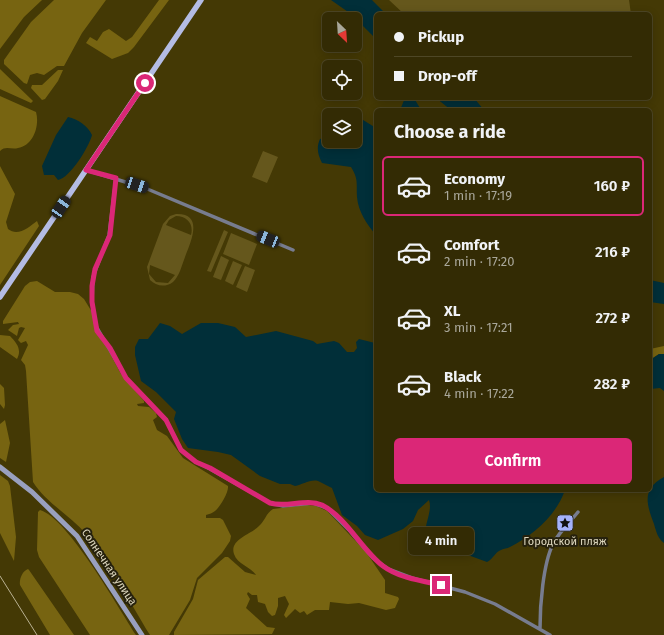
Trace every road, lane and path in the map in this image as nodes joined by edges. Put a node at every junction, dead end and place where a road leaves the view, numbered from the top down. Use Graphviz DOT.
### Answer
graph roads {
  1 [pos="201,0"];
  2 [pos="86,170"];
  3 [pos="116,178"];
  4 [pos="293,250"];
  5 [pos="0,297"];
  6 [pos="0,467"];
  7 [pos="578,512"];
  8 [pos="540,628"];
  9 [pos="142,635"];
  10 [pos="550,635"];
  1 -- 2 [label="main road"];
  2 -- 3 [label="street"];
  2 -- 5 [label="main road"];
  3 -- 4 [label="street"];
  3 -- 8 [label="street"];
  6 -- 9 [label="street, Солнечная улица"];
  7 -- 8 [label="street"];
  8 -- 10 [label="street"];
}
